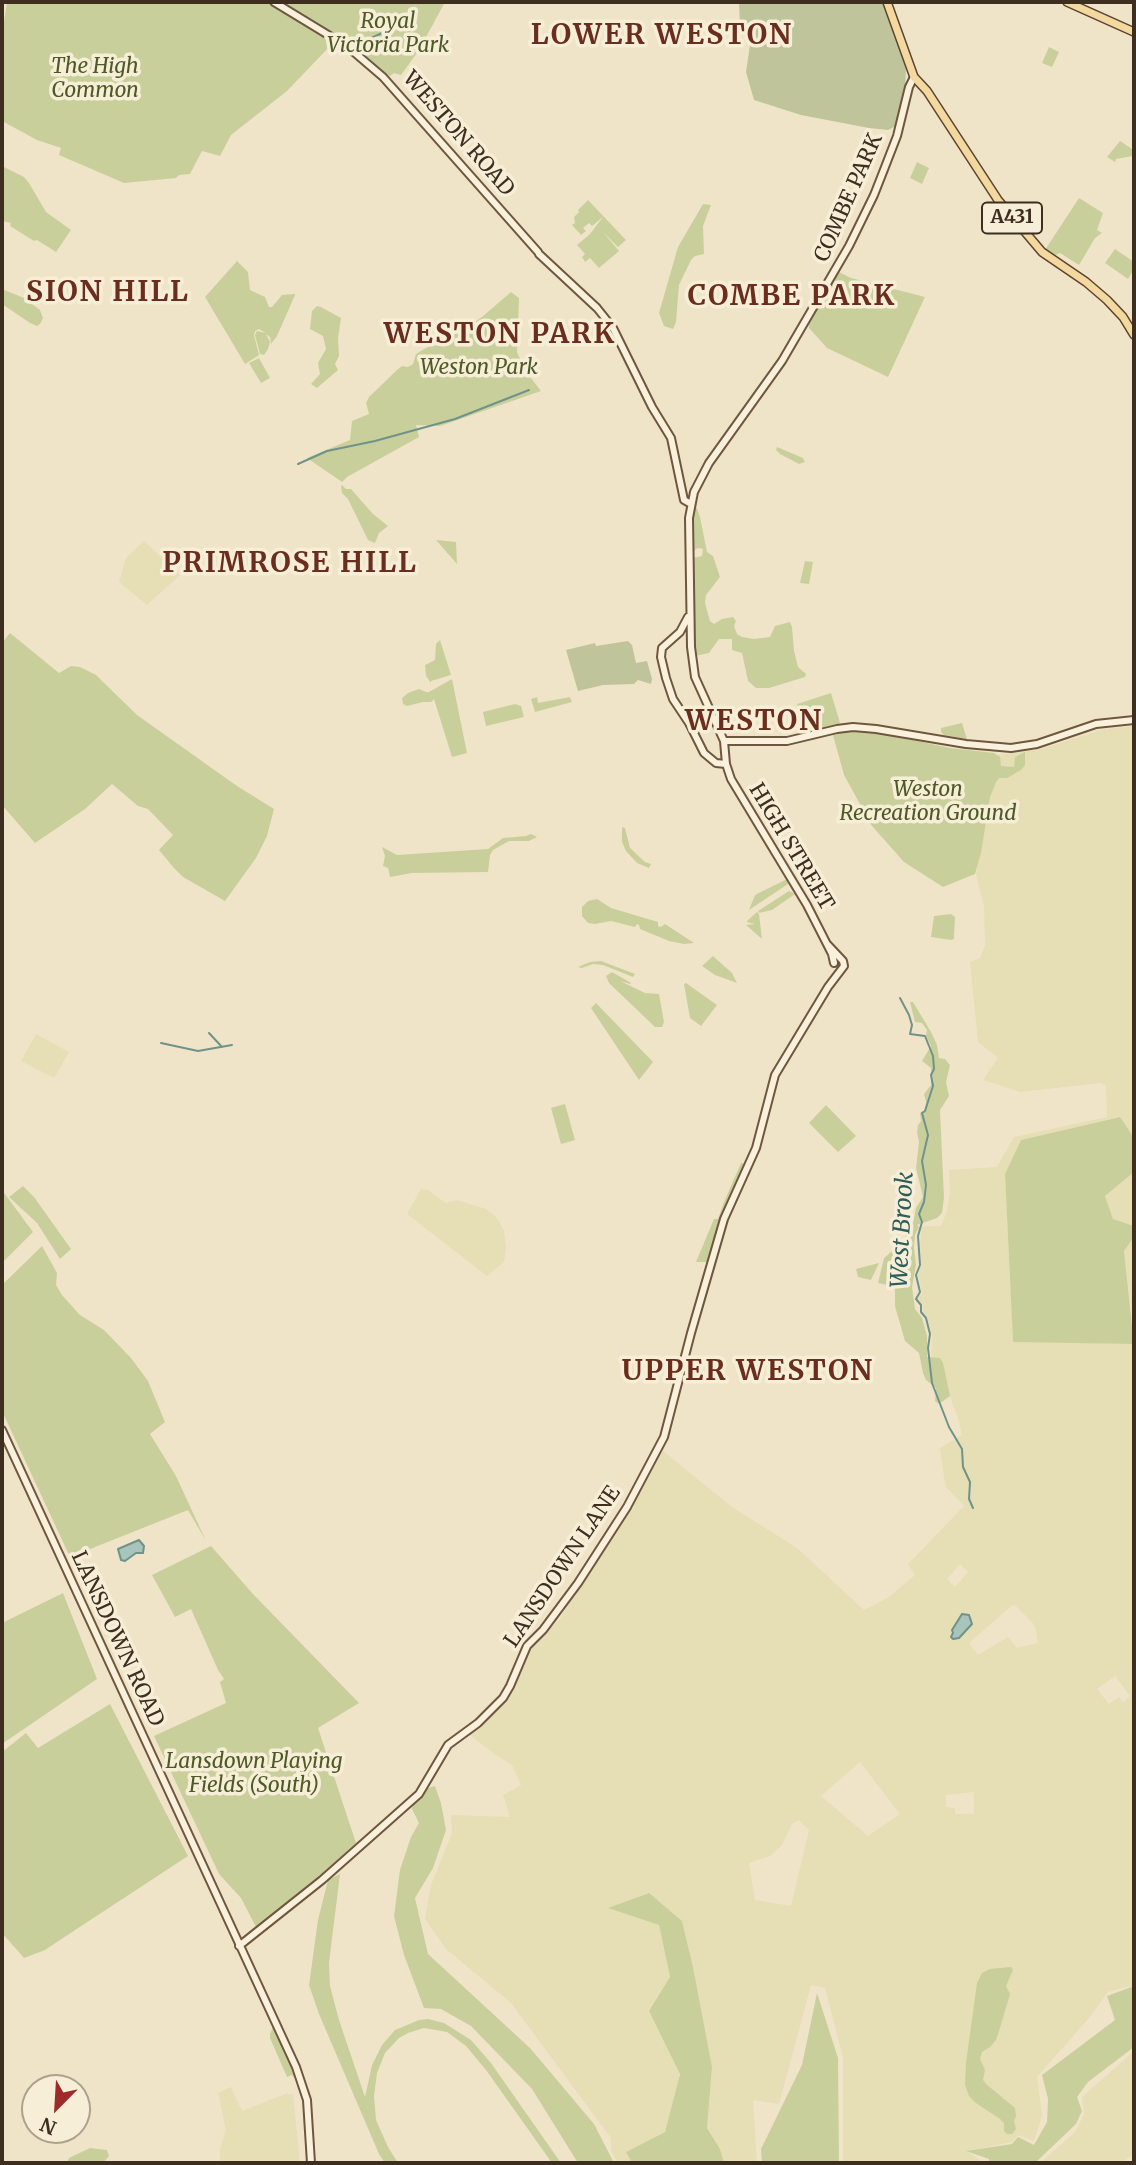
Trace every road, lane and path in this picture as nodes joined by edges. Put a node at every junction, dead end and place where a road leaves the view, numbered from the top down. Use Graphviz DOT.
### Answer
graph roads {
  1 [pos="274,2"];
  2 [pos="887,2"];
  3 [pos="1068,2"];
  4 [pos="1134,32"];
  5 [pos="914,77"];
  6 [pos="1134,335"];
  7 [pos="691,504"];
  8 [pos="691,610"];
  9 [pos="677,635"];
  10 [pos="690,638"];
  11 [pos="1134,720"];
  12 [pos="724,741"];
  13 [pos="726,765"];
  14 [pos="838,964"];
  15 [pos="2,1430"];
  16 [pos="238,1943"];
  17 [pos="311,2163"];
  1 -- 7 [label="street, WESTON ROAD"];
  2 -- 5 [label="main road, A431"];
  3 -- 4 [label="main road"];
  5 -- 6 [label="main road, A431"];
  5 -- 7 [label="street, COMBE PARK"];
  7 -- 8 [label="street"];
  8 -- 9 [label="street"];
  8 -- 10 [label="street"];
  9 -- 10 [label="street"];
  9 -- 13 [label="street, HIGH STREET"];
  10 -- 12 [label="street"];
  11 -- 12 [label="street"];
  12 -- 13 [label="street"];
  13 -- 14 [label="street, HIGH STREET"];
  14 -- 16 [label="street, LANSDOWN LANE"];
  15 -- 16 [label="street, LANSDOWN ROAD"];
  16 -- 17 [label="street, LANSDOWN ROAD"];
}
